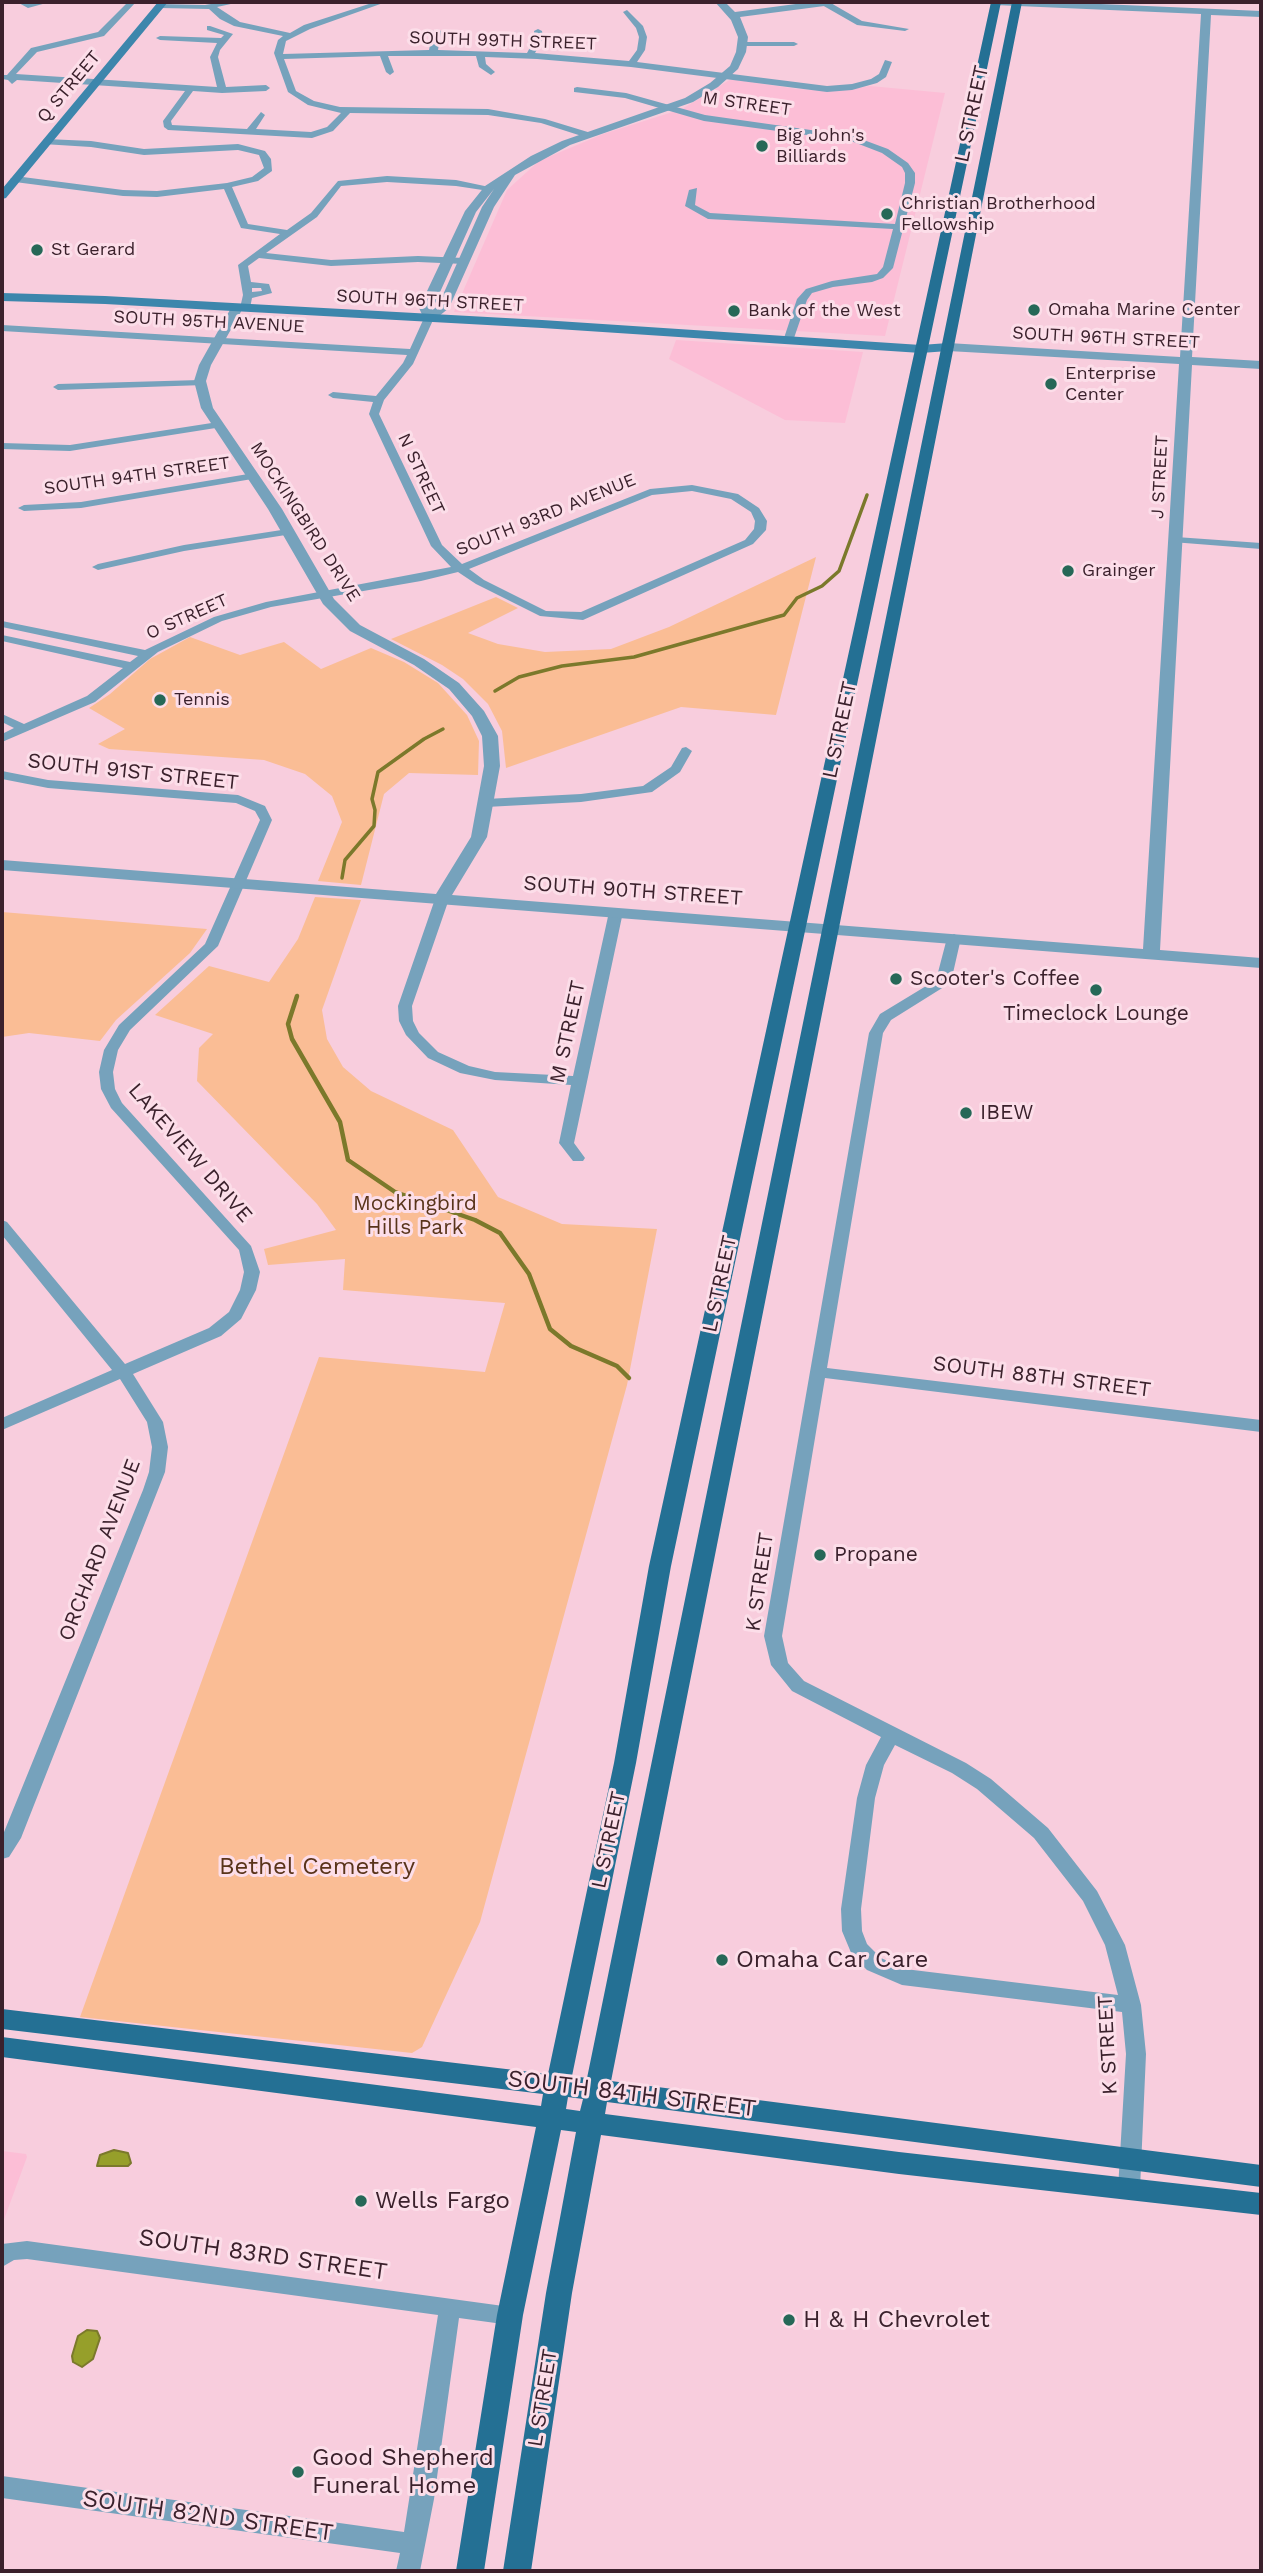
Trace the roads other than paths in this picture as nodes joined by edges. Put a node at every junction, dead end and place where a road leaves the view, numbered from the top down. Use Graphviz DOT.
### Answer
graph roads {
  1 [pos="21,2"];
  2 [pos="46,2"];
  3 [pos="132,2"];
  4 [pos="236,2"];
  5 [pos="383,2"];
  6 [pos="720,2"];
  7 [pos="829,2"];
  8 [pos="995,2"];
  9 [pos="1017,2"];
  10 [pos="162,4"];
  11 [pos="211,6"];
  12 [pos="1207,7"];
  13 [pos="627,12"];
  14 [pos="733,15"];
  15 [pos="1261,15"];
  16 [pos="210,27"];
  17 [pos="905,29"];
  18 [pos="538,30"];
  19 [pos="437,31"];
  20 [pos="289,35"];
  21 [pos="160,38"];
  22 [pos="224,41"];
  23 [pos="743,44"];
  24 [pos="794,44"];
  25 [pos="433,52"];
  26 [pos="383,53"];
  27 [pos="480,53"];
  28 [pos="530,55"];
  29 [pos="279,57"];
  30 [pos="888,62"];
  31 [pos="631,64"];
  32 [pos="390,72"];
  33 [pos="491,72"];
  34 [pos="725,76"];
  35 [pos="2,77"];
  36 [pos="9,81"];
  37 [pos="94,85"];
  38 [pos="191,88"];
  39 [pos="266,88"];
  40 [pos="222,90"];
  41 [pos="577,90"];
  42 [pos="670,109"];
  43 [pos="348,110"];
  44 [pos="261,115"];
  45 [pos="250,131"];
  46 [pos="588,135"];
  47 [pos="46,142"];
  48 [pos="510,174"];
  49 [pos="15,179"];
  50 [pos="227,187"];
  51 [pos="489,188"];
  52 [pos="694,190"];
  53 [pos="2,196"];
  54 [pos="899,227"];
  55 [pos="289,233"];
  56 [pos="257,255"];
  57 [pos="447,260"];
  58 [pos="464,261"];
  59 [pos="245,284"];
  60 [pos="2,292"];
  61 [pos="2,297"];
  62 [pos="69,299"];
  63 [pos="243,304"];
  64 [pos="429,318"];
  65 [pos="2,328"];
  66 [pos="789,338"];
  67 [pos="218,340"];
  68 [pos="922,346"];
  69 [pos="948,347"];
  70 [pos="414,352"];
  71 [pos="1186,361"];
  72 [pos="1261,365"];
  73 [pos="200,383"];
  74 [pos="58,387"];
  75 [pos="333,395"];
  76 [pos="379,399"];
  77 [pos="218,425"];
  78 [pos="2,446"];
  79 [pos="254,476"];
  80 [pos="24,508"];
  81 [pos="288,532"];
  82 [pos="1176,540"];
  83 [pos="1261,546"];
  84 [pos="98,567"];
  85 [pos="460,568"];
  86 [pos="323,593"];
  87 [pos="573,617"];
  88 [pos="2,624"];
  89 [pos="2,638"];
  90 [pos="147,654"];
  91 [pos="132,666"];
  92 [pos="2,719"];
  93 [pos="24,728"];
  94 [pos="2,738"];
  95 [pos="686,751"];
  96 [pos="2,775"];
  97 [pos="486,803"];
  98 [pos="260,809"];
  99 [pos="2,865"];
  100 [pos="240,883"];
  101 [pos="442,899"];
  102 [pos="616,912"];
  103 [pos="797,926"];
  104 [pos="831,929"];
  105 [pos="954,938"];
  106 [pos="1151,954"];
  107 [pos="1261,963"];
  108 [pos="579,1081"];
  109 [pos="578,1158"];
  110 [pos="4,1231"];
  111 [pos="124,1372"];
  112 [pos="818,1372"];
  113 [pos="2,1424"];
  114 [pos="1261,1426"];
  115 [pos="892,1734"];
  116 [pos="4,1849"];
  117 [pos="1131,2005"];
  118 [pos="2,2019"];
  119 [pos="2,2047"];
  120 [pos="556,2084"];
  121 [pos="597,2090"];
  122 [pos="549,2119"];
  123 [pos="591,2125"];
  124 [pos="1132,2157"];
  125 [pos="1261,2176"];
  126 [pos="1129,2189"];
  127 [pos="1261,2204"];
  128 [pos="5,2255"];
  129 [pos="450,2307"];
  130 [pos="510,2315"];
  131 [pos="2,2487"];
  132 [pos="414,2544"];
  133 [pos="408,2571"];
  134 [pos="470,2571"];
  135 [pos="517,2571"];
  1 -- 2 [label="street"];
  3 -- 36 [label="street"];
  4 -- 11 [label="street"];
  5 -- 20 [label="street"];
  6 -- 14 [label="street"];
  7 -- 14 [label="street"];
  7 -- 17 [label="street"];
  8 -- 9 [label="street"];
  8 -- 68 [label="main road, L STREET"];
  9 -- 12 [label="street"];
  9 -- 69 [label="main road, L STREET"];
  10 -- 11 [label="street"];
  10 -- 37 [label="main road, Q STREET"];
  11 -- 20 [label="street"];
  12 -- 15 [label="street"];
  12 -- 71 [label="street, J STREET"];
  13 -- 31 [label="street"];
  14 -- 23 [label="street"];
  16 -- 22 [label="street"];
  18 -- 28 [label="street"];
  19 -- 25 [label="street"];
  20 -- 29 [label="street"];
  21 -- 22 [label="street"];
  22 -- 40 [label="street"];
  23 -- 24 [label="street"];
  23 -- 34 [label="street"];
  25 -- 26 [label="street, SOUTH 99TH STREET"];
  25 -- 27 [label="street, SOUTH 99TH STREET"];
  26 -- 29 [label="street, SOUTH 99TH STREET"];
  26 -- 32 [label="street"];
  27 -- 28 [label="street, SOUTH 99TH STREET"];
  27 -- 33 [label="street"];
  28 -- 31 [label="street, SOUTH 99TH STREET"];
  29 -- 43 [label="street"];
  30 -- 34 [label="street, SOUTH 99TH STREET"];
  31 -- 34 [label="street, SOUTH 99TH STREET"];
  34 -- 42 [label="street"];
  35 -- 36 [label="street"];
  36 -- 37 [label="street"];
  37 -- 38 [label="street"];
  37 -- 47 [label="main road, Q STREET"];
  38 -- 40 [label="street"];
  38 -- 45 [label="street"];
  39 -- 40 [label="street"];
  41 -- 42 [label="street"];
  42 -- 46 [label="street"];
  42 -- 54 [label="street, M STREET"];
  43 -- 45 [label="street"];
  43 -- 46 [label="street"];
  44 -- 45 [label="street"];
  46 -- 48 [label="street"];
  47 -- 49 [label="main road, Q STREET"];
  47 -- 50 [label="street"];
  48 -- 51 [label="street"];
  48 -- 58 [label="street"];
  49 -- 50 [label="street"];
  49 -- 53 [label="main road, Q STREET"];
  50 -- 55 [label="street"];
  51 -- 55 [label="street"];
  51 -- 57 [label="street"];
  52 -- 54 [label="street"];
  54 -- 66 [label="street, M STREET"];
  55 -- 56 [label="street"];
  56 -- 57 [label="street"];
  56 -- 59 [label="street"];
  57 -- 58 [label="street"];
  57 -- 64 [label="street"];
  58 -- 64 [label="street"];
  59 -- 63 [label="street"];
  59 -- 63 [label="street"];
  60 -- 62 [label="main road, SOUTH 96TH STREET"];
  61 -- 62 [label="main road, SOUTH 96TH STREET"];
  62 -- 63 [label="main road, SOUTH 96TH STREET"];
  63 -- 64 [label="main road, SOUTH 96TH STREET"];
  63 -- 67 [label="street"];
  64 -- 66 [label="main road, SOUTH 96TH STREET"];
  64 -- 70 [label="street"];
  65 -- 67 [label="street, SOUTH 95TH AVENUE"];
  66 -- 68 [label="main road, SOUTH 96TH STREET"];
  67 -- 70 [label="street, SOUTH 95TH AVENUE"];
  67 -- 73 [label="street"];
  68 -- 69 [label="main road, SOUTH 96TH STREET"];
  68 -- 103 [label="main road, L STREET"];
  69 -- 71 [label="street, SOUTH 96TH STREET"];
  69 -- 104 [label="main road, L STREET"];
  70 -- 76 [label="street"];
  71 -- 72 [label="street, SOUTH 96TH STREET"];
  71 -- 82 [label="street, J STREET"];
  73 -- 74 [label="street"];
  73 -- 77 [label="street, MOCKINGBIRD DRIVE"];
  75 -- 76 [label="street"];
  76 -- 85 [label="street, N STREET"];
  77 -- 78 [label="street"];
  77 -- 79 [label="street, MOCKINGBIRD DRIVE"];
  79 -- 80 [label="street, SOUTH 94TH STREET"];
  79 -- 81 [label="street, MOCKINGBIRD DRIVE"];
  81 -- 84 [label="street"];
  81 -- 86 [label="street, MOCKINGBIRD DRIVE"];
  82 -- 83 [label="street"];
  82 -- 106 [label="street, J STREET"];
  85 -- 86 [label="street, SOUTH 93RD AVENUE"];
  85 -- 87 [label="street, N STREET"];
  85 -- 87 [label="street, SOUTH 93RD AVENUE"];
  86 -- 90 [label="street, O STREET"];
  86 -- 97 [label="street, MOCKINGBIRD DRIVE"];
  88 -- 90 [label="street"];
  89 -- 91 [label="street"];
  90 -- 91 [label="street, O STREET"];
  91 -- 93 [label="street, O STREET"];
  92 -- 93 [label="street"];
  93 -- 94 [label="street, O STREET"];
  95 -- 97 [label="street"];
  96 -- 98 [label="street, SOUTH 91ST STREET"];
  97 -- 101 [label="street, MOCKINGBIRD DRIVE"];
  98 -- 100 [label="street, LAKEVIEW DRIVE"];
  99 -- 100 [label="street, SOUTH 90TH STREET"];
  100 -- 101 [label="street, SOUTH 90TH STREET"];
  100 -- 111 [label="street, LAKEVIEW DRIVE"];
  101 -- 102 [label="street, SOUTH 90TH STREET"];
  101 -- 108 [label="street"];
  102 -- 103 [label="street, SOUTH 90TH STREET"];
  102 -- 108 [label="street, M STREET"];
  103 -- 104 [label="street, SOUTH 90TH STREET"];
  103 -- 120 [label="main road, L STREET"];
  104 -- 105 [label="street, SOUTH 90TH STREET"];
  104 -- 121 [label="main road, L STREET"];
  105 -- 106 [label="street, SOUTH 90TH STREET"];
  105 -- 112 [label="street, K STREET"];
  106 -- 107 [label="street, SOUTH 90TH STREET"];
  108 -- 109 [label="street, M STREET"];
  110 -- 111 [label="street, ORCHARD AVENUE"];
  111 -- 113 [label="street, LAKEVIEW DRIVE"];
  111 -- 116 [label="street, ORCHARD AVENUE"];
  112 -- 114 [label="street, SOUTH 88TH STREET"];
  112 -- 115 [label="street, K STREET"];
  115 -- 117 [label="street, K STREET"];
  115 -- 117 [label="street"];
  117 -- 124 [label="street, K STREET"];
  118 -- 120 [label="main road, SOUTH 84TH STREET"];
  119 -- 122 [label="main road, SOUTH 84TH STREET"];
  120 -- 121 [label="main road, SOUTH 84TH STREET"];
  120 -- 122 [label="main road, L STREET"];
  121 -- 123 [label="main road, L STREET"];
  121 -- 124 [label="main road, SOUTH 84TH STREET"];
  122 -- 123 [label="main road, SOUTH 84TH STREET"];
  122 -- 130 [label="main road, L STREET"];
  123 -- 126 [label="main road, SOUTH 84TH STREET"];
  123 -- 135 [label="main road, L STREET"];
  124 -- 125 [label="main road, SOUTH 84TH STREET"];
  124 -- 126 [label="street, K STREET"];
  126 -- 127 [label="main road, SOUTH 84TH STREET"];
  128 -- 129 [label="street, SOUTH 83RD STREET"];
  129 -- 130 [label="street, SOUTH 83RD STREET"];
  129 -- 132 [label="street"];
  130 -- 134 [label="main road, L STREET"];
  131 -- 132 [label="street, SOUTH 82ND STREET"];
  132 -- 133 [label="street"];
}
